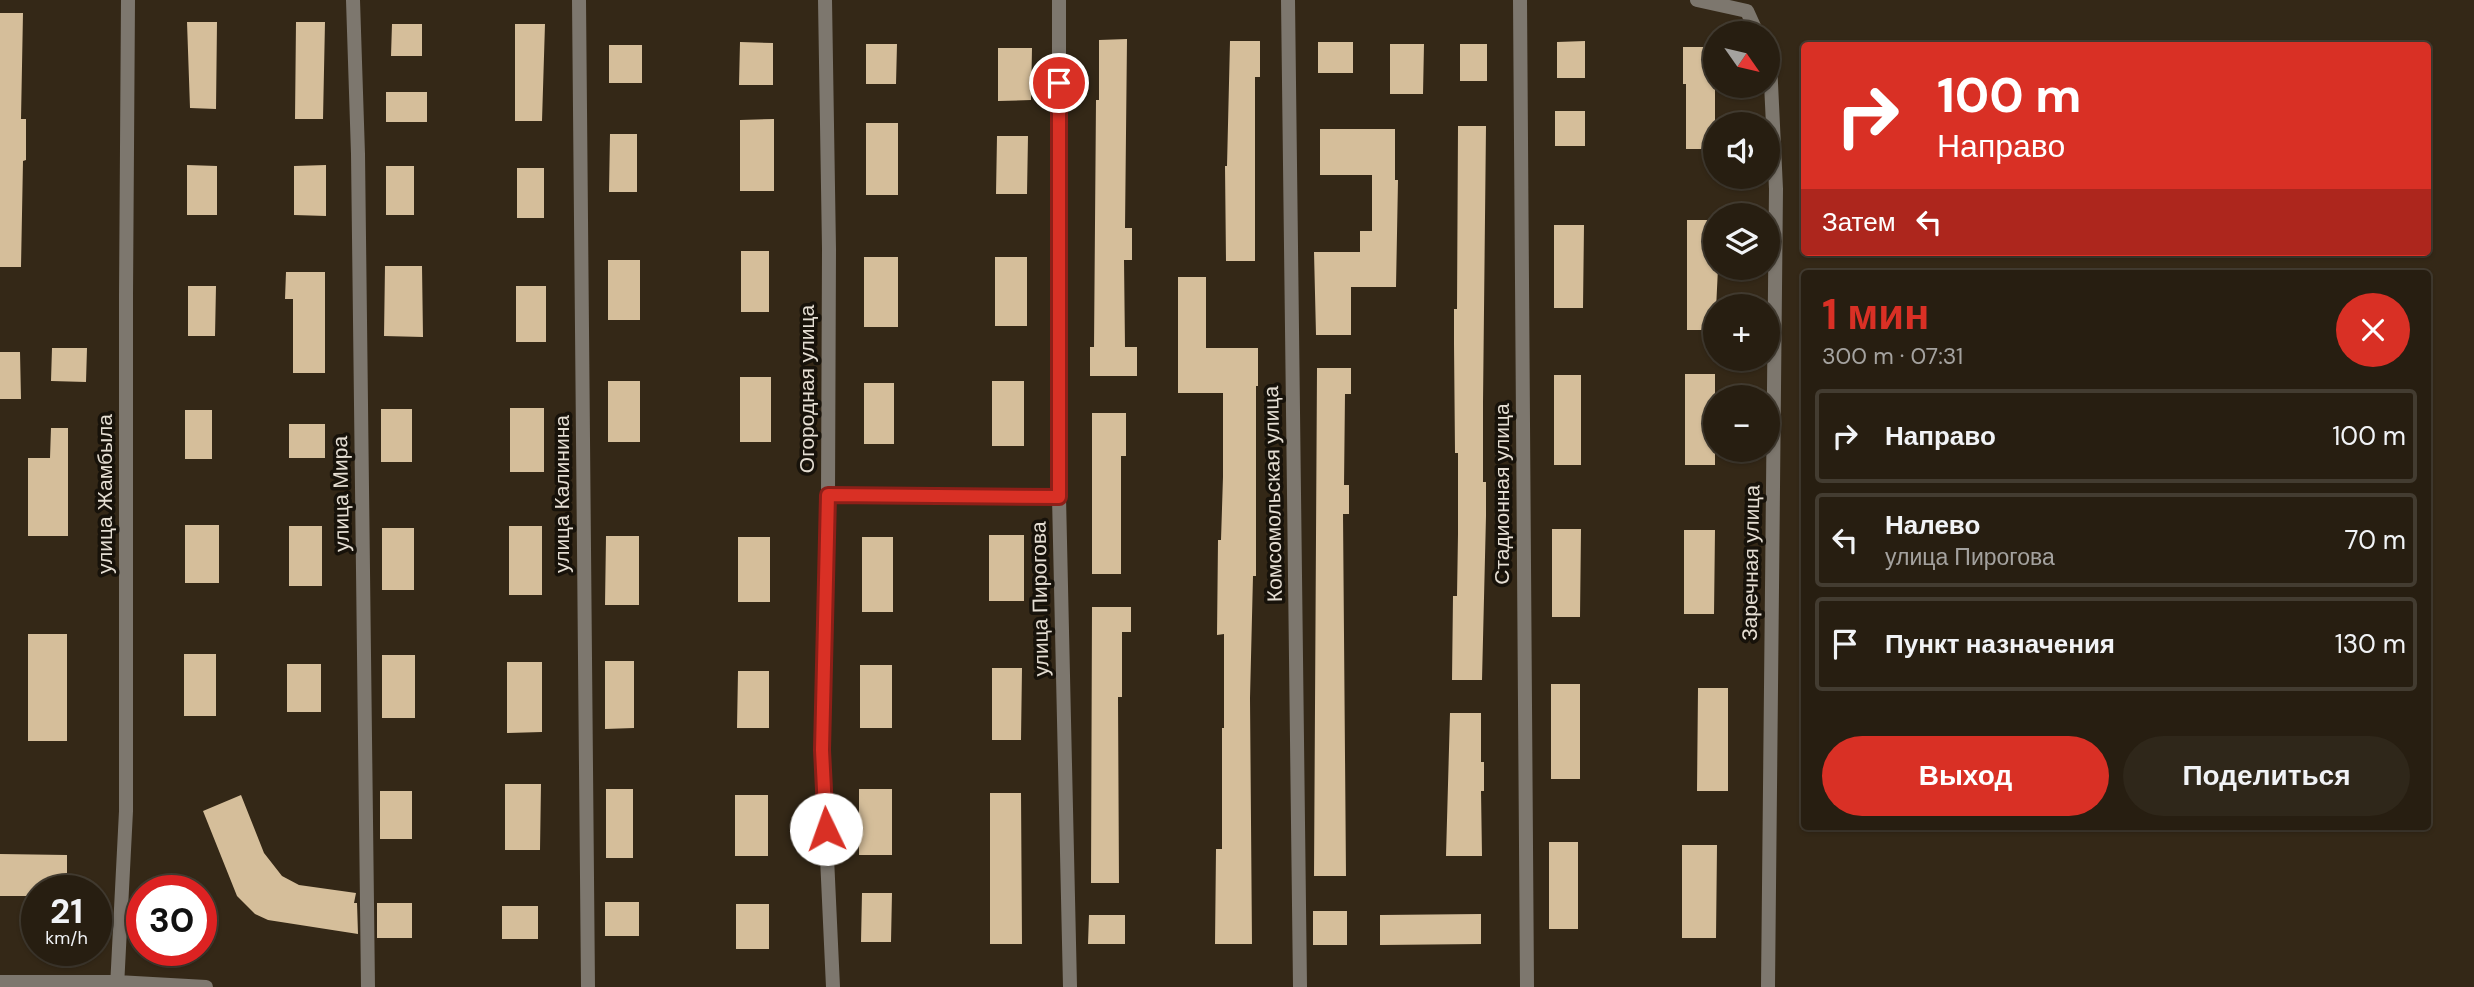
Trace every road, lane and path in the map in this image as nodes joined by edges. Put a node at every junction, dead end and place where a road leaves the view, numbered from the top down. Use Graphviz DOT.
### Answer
graph roads {
  1 [pos="128,0"];
  2 [pos="353,0"];
  3 [pos="579,0"];
  4 [pos="825,0"];
  5 [pos="1059,0"];
  6 [pos="1288,0"];
  7 [pos="1520,0"];
  8 [pos="1697,0"];
  9 [pos="1752,21"];
  10 [pos="1772,98"];
  11 [pos="828,495"];
  12 [pos="1059,497"];
  13 [pos="0,982"];
  14 [pos="117,984"];
  15 [pos="206,987"];
  16 [pos="368,987"];
  17 [pos="588,987"];
  18 [pos="834,987"];
  19 [pos="1070,987"];
  20 [pos="1300,987"];
  21 [pos="1527,987"];
  22 [pos="1768,987"];
  1 -- 14 [label="street, улица Жамбыла"];
  2 -- 16 [label="street, улица Мира"];
  3 -- 17 [label="street, улица Калинина"];
  4 -- 11 [label="street, Огородная улица"];
  5 -- 12 [label="street, улица Пирогова"];
  6 -- 20 [label="street, Комсомольская улица"];
  7 -- 21 [label="street, Стадионная улица"];
  8 -- 9 [label="street"];
  10 -- 22 [label="street, Заречная улица"];
  11 -- 12 [label="street"];
  11 -- 18 [label="street, Огородная улица"];
  12 -- 19 [label="street, улица Пирогова"];
  13 -- 14 [label="street"];
  14 -- 15 [label="street"];
}
